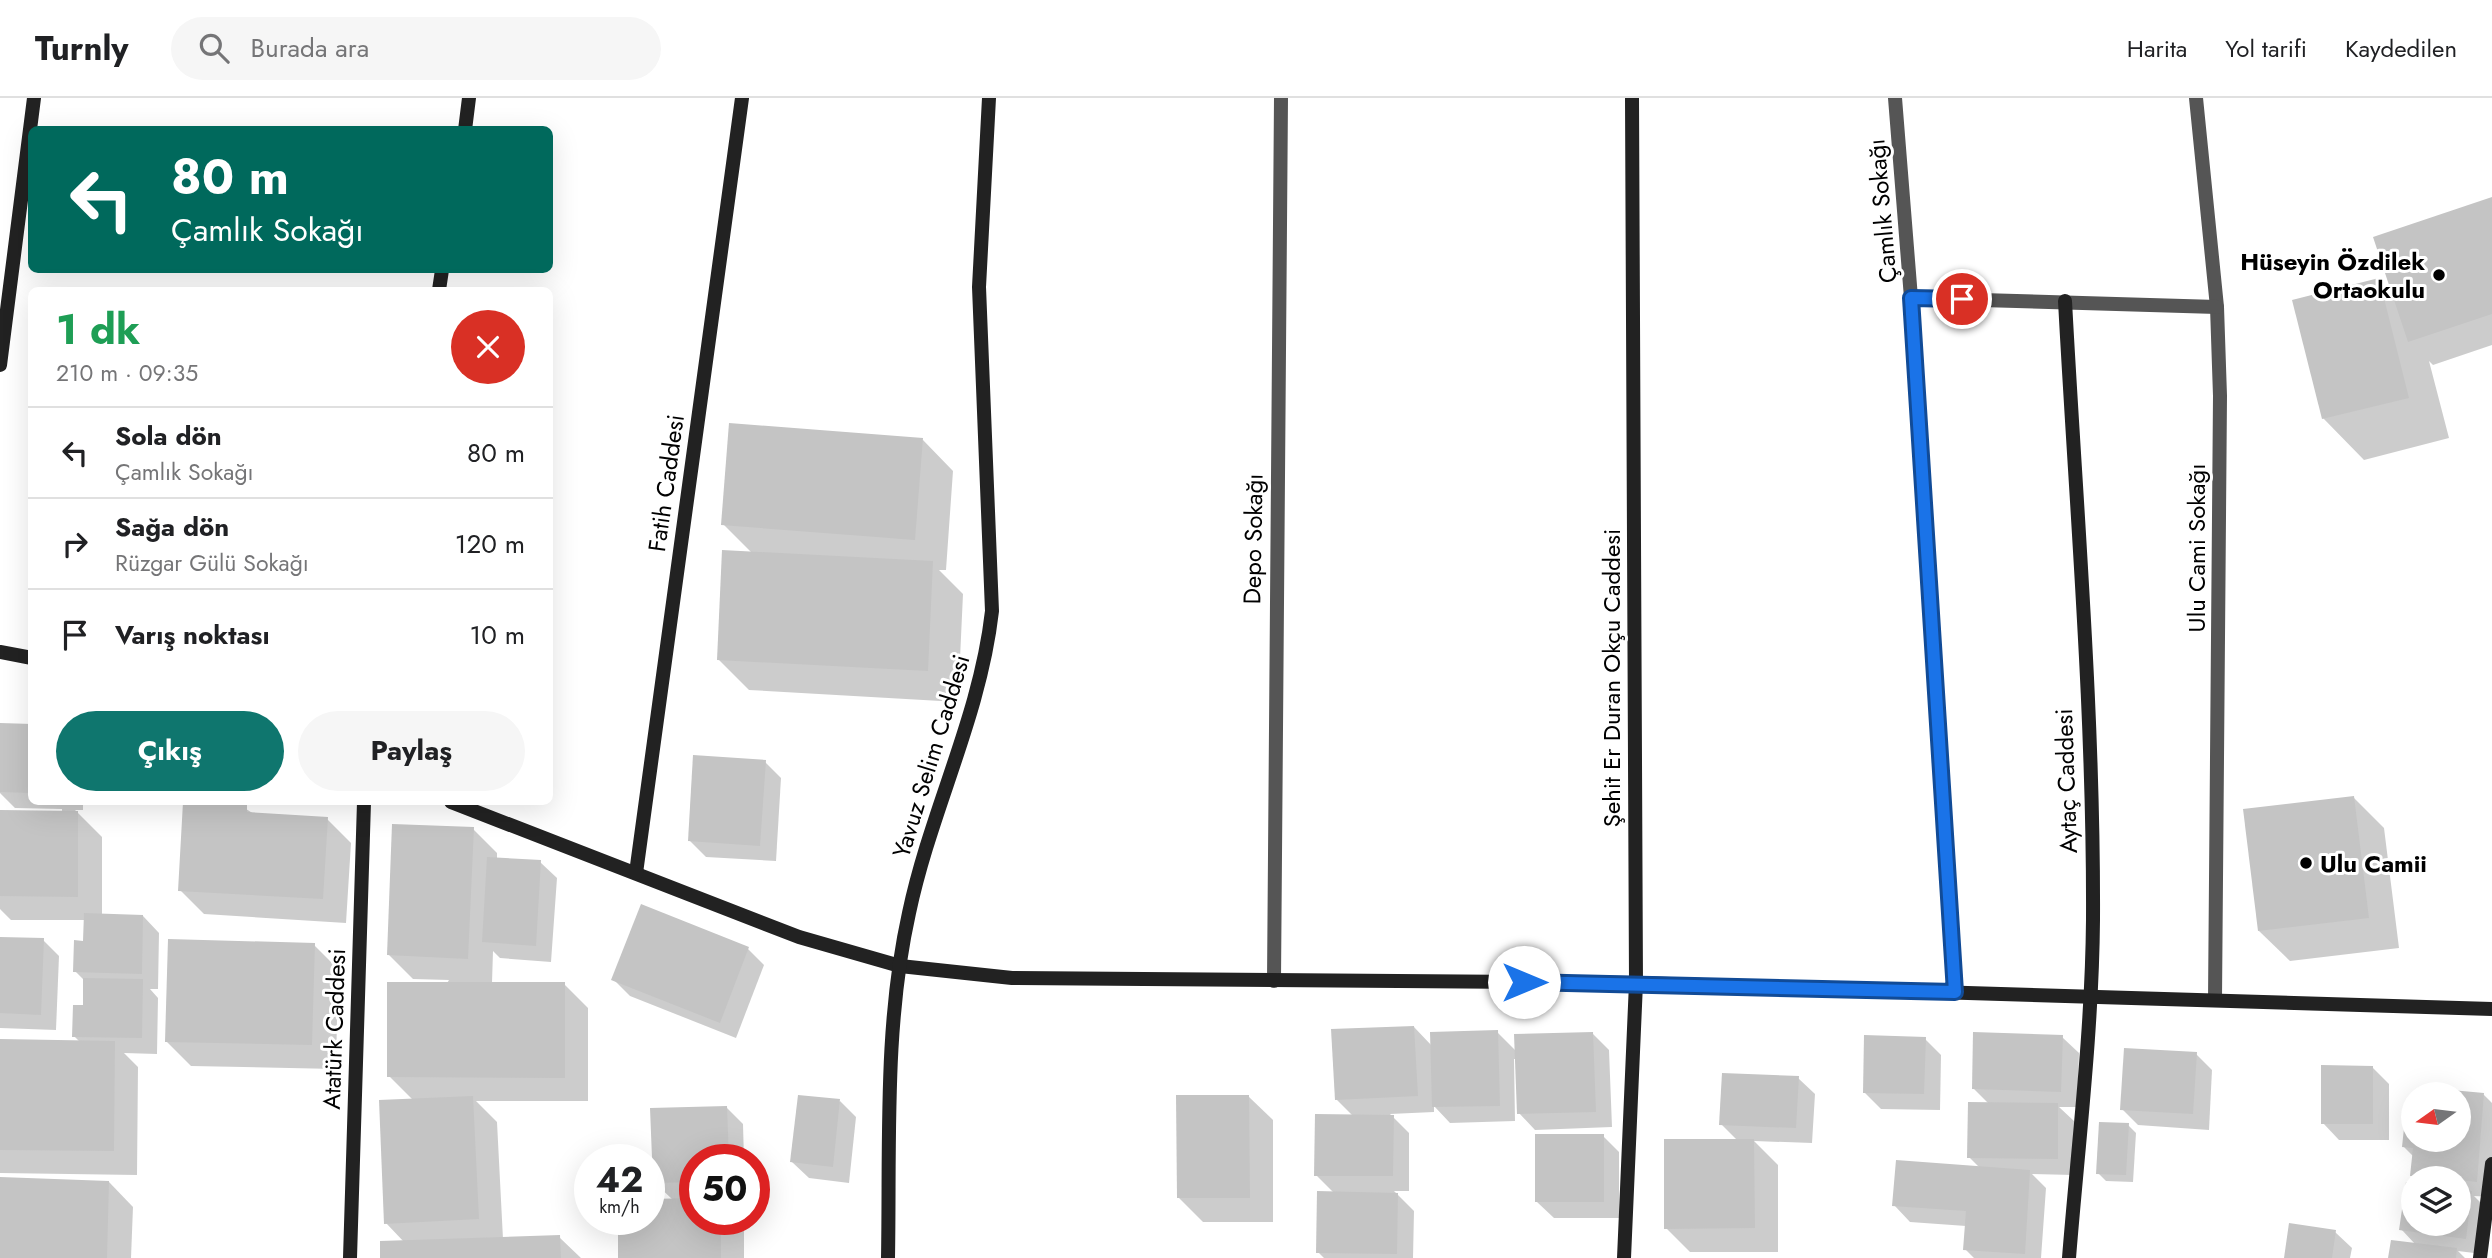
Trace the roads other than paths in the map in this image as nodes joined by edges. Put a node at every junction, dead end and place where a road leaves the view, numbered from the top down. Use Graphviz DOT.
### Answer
graph roads {
  1 [pos="34,98"];
  2 [pos="469,98"];
  3 [pos="742,98"];
  4 [pos="989,98"];
  5 [pos="1280,98"];
  6 [pos="1632,98"];
  7 [pos="1895,98"];
  8 [pos="2196,98"];
  9 [pos="30,126"];
  10 [pos="466,126"];
  11 [pos="28,145"];
  12 [pos="1911,298"];
  13 [pos="2065,301"];
  14 [pos="2217,307"];
  15 [pos="0,365"];
  16 [pos="0,652"];
  17 [pos="28,657"];
  18 [pos="365,805"];
  19 [pos="459,805"];
  20 [pos="636,873"];
  21 [pos="900,966"];
  22 [pos="1274,981"];
  23 [pos="1636,983"];
  24 [pos="1955,992"];
  25 [pos="2090,997"];
  26 [pos="2215,1000"];
  27 [pos="2492,1009"];
  28 [pos="2492,1164"];
  29 [pos="350,1258"];
  30 [pos="888,1258"];
  31 [pos="1624,1258"];
  32 [pos="2069,1258"];
  33 [pos="2480,1258"];
  1 -- 9 [label="street"];
  2 -- 10 [label="street"];
  3 -- 20 [label="street, Fatih Caddesi"];
  4 -- 21 [label="street, Yavuz Selim Caddesi"];
  5 -- 22 [label="street, Depo Sokağı"];
  6 -- 23 [label="street, Şehit Er Duran Okçu Caddesi"];
  7 -- 12 [label="street, Çamlık Sokağı"];
  8 -- 14 [label="street, Ulu Cami Sokağı"];
  11 -- 15 [label="street"];
  12 -- 13 [label="street"];
  12 -- 24 [label="street, Çamlık Sokağı"];
  13 -- 14 [label="street"];
  13 -- 25 [label="street, Aytaç Caddesi"];
  14 -- 26 [label="street, Ulu Cami Sokağı"];
  16 -- 17 [label="street"];
  18 -- 29 [label="street, Atatürk Caddesi"];
  19 -- 20 [label="street"];
  20 -- 21 [label="street"];
  21 -- 22 [label="street"];
  21 -- 30 [label="street, Yavuz Selim Caddesi"];
  22 -- 23 [label="street"];
  23 -- 24 [label="street"];
  23 -- 31 [label="street, Şehit Er Duran Okçu Caddesi"];
  24 -- 25 [label="street"];
  25 -- 26 [label="street"];
  25 -- 32 [label="street, Aytaç Caddesi"];
  26 -- 27 [label="street"];
  28 -- 33 [label="street"];
}
